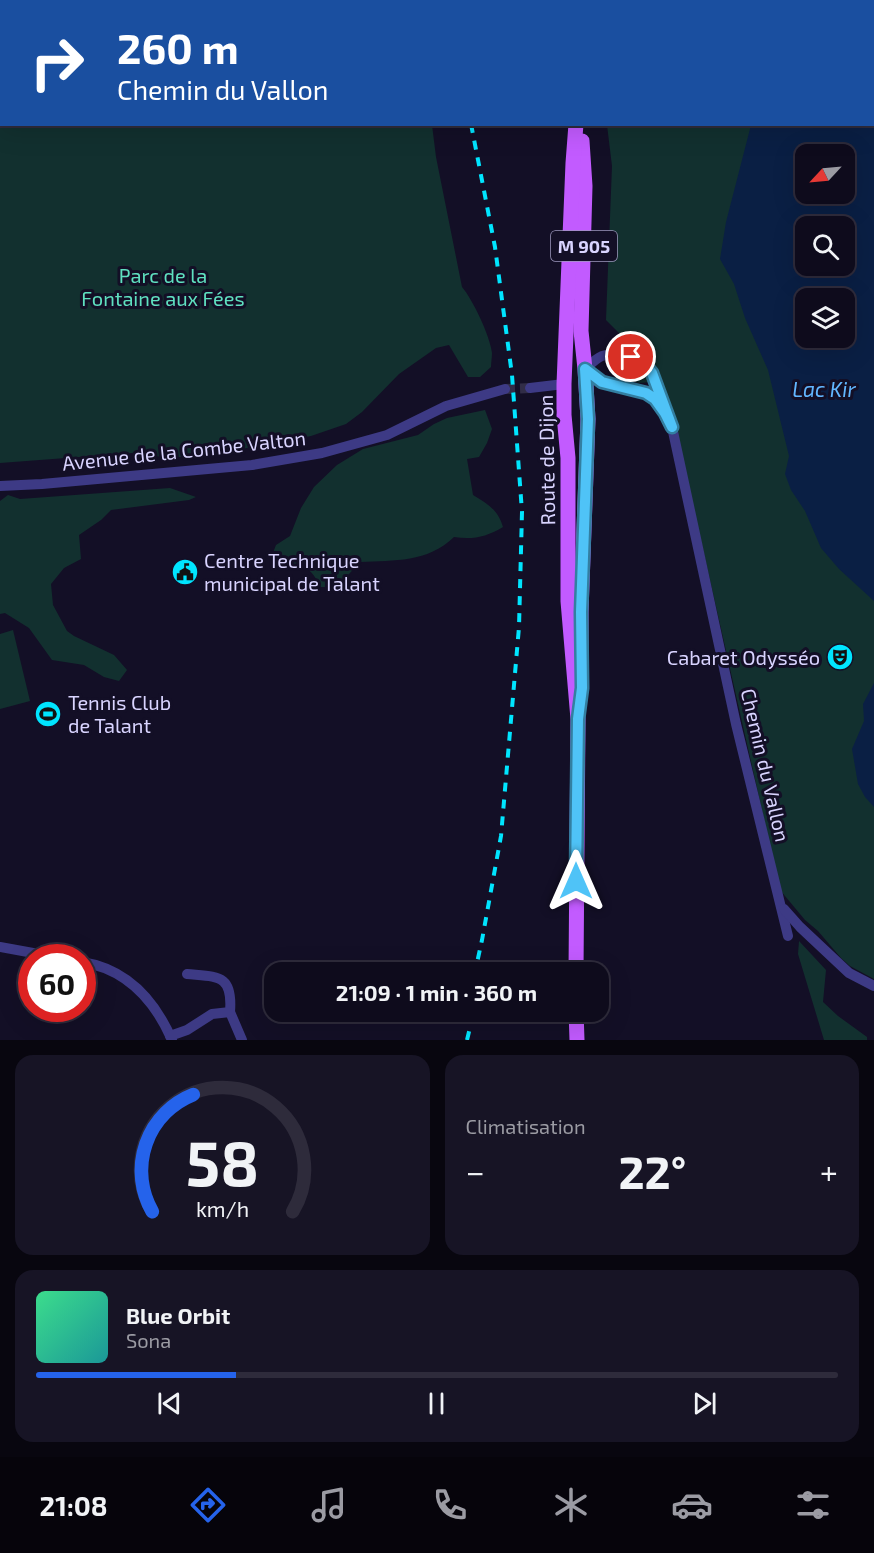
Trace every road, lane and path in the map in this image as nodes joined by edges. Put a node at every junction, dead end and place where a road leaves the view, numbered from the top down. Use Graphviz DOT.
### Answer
graph roads {
  1 [pos="578,126"];
  2 [pos="578,126"];
  3 [pos="568,310"];
  4 [pos="585,369"];
  5 [pos="564,384"];
  6 [pos="530,388"];
  7 [pos="505,389"];
  8 [pos="672,427"];
  9 [pos="0,486"];
  10 [pos="583,570"];
  11 [pos="578,719"];
  12 [pos="782,906"];
  13 [pos="788,936"];
  14 [pos="0,947"];
  15 [pos="18,950"];
  16 [pos="576,962"];
  17 [pos="96,965"];
  18 [pos="187,974"];
  19 [pos="874,986"];
  20 [pos="230,1012"];
  21 [pos="576,1022"];
  22 [pos="171,1038"];
  23 [pos="242,1040"];
  24 [pos="577,1040"];
  1 -- 3 [label="main road, M 905"];
  2 -- 4 [label="main road, M 905"];
  3 -- 4 [label="main road, M 905"];
  3 -- 5 [label="main road, M 905"];
  4 -- 5 [label="main road"];
  4 -- 8 [label="street, Chemin du Vallon"];
  4 -- 8 [label="street, Chemin du Vallon"];
  4 -- 10 [label="main road, Route de Dijon / M 905"];
  5 -- 6 [label="street"];
  5 -- 10 [label="main road, Route de Dijon / M 905"];
  5 -- 11 [label="main road, Route de Dijon / M 905"];
  7 -- 9 [label="street, Avenue de la Combe Valton"];
  8 -- 12 [label="street, Chemin du Vallon"];
  10 -- 11 [label="main road, Route de Dijon / M 905"];
  11 -- 16 [label="main road, Route de Dijon / M 905"];
  12 -- 13 [label="street, Chemin du Vallon"];
  12 -- 19 [label="street"];
  14 -- 15 [label="street"];
  17 -- 22 [label="street"];
  18 -- 20 [label="street"];
  20 -- 22 [label="street"];
  20 -- 23 [label="street"];
  21 -- 24 [label="main road"];
}
